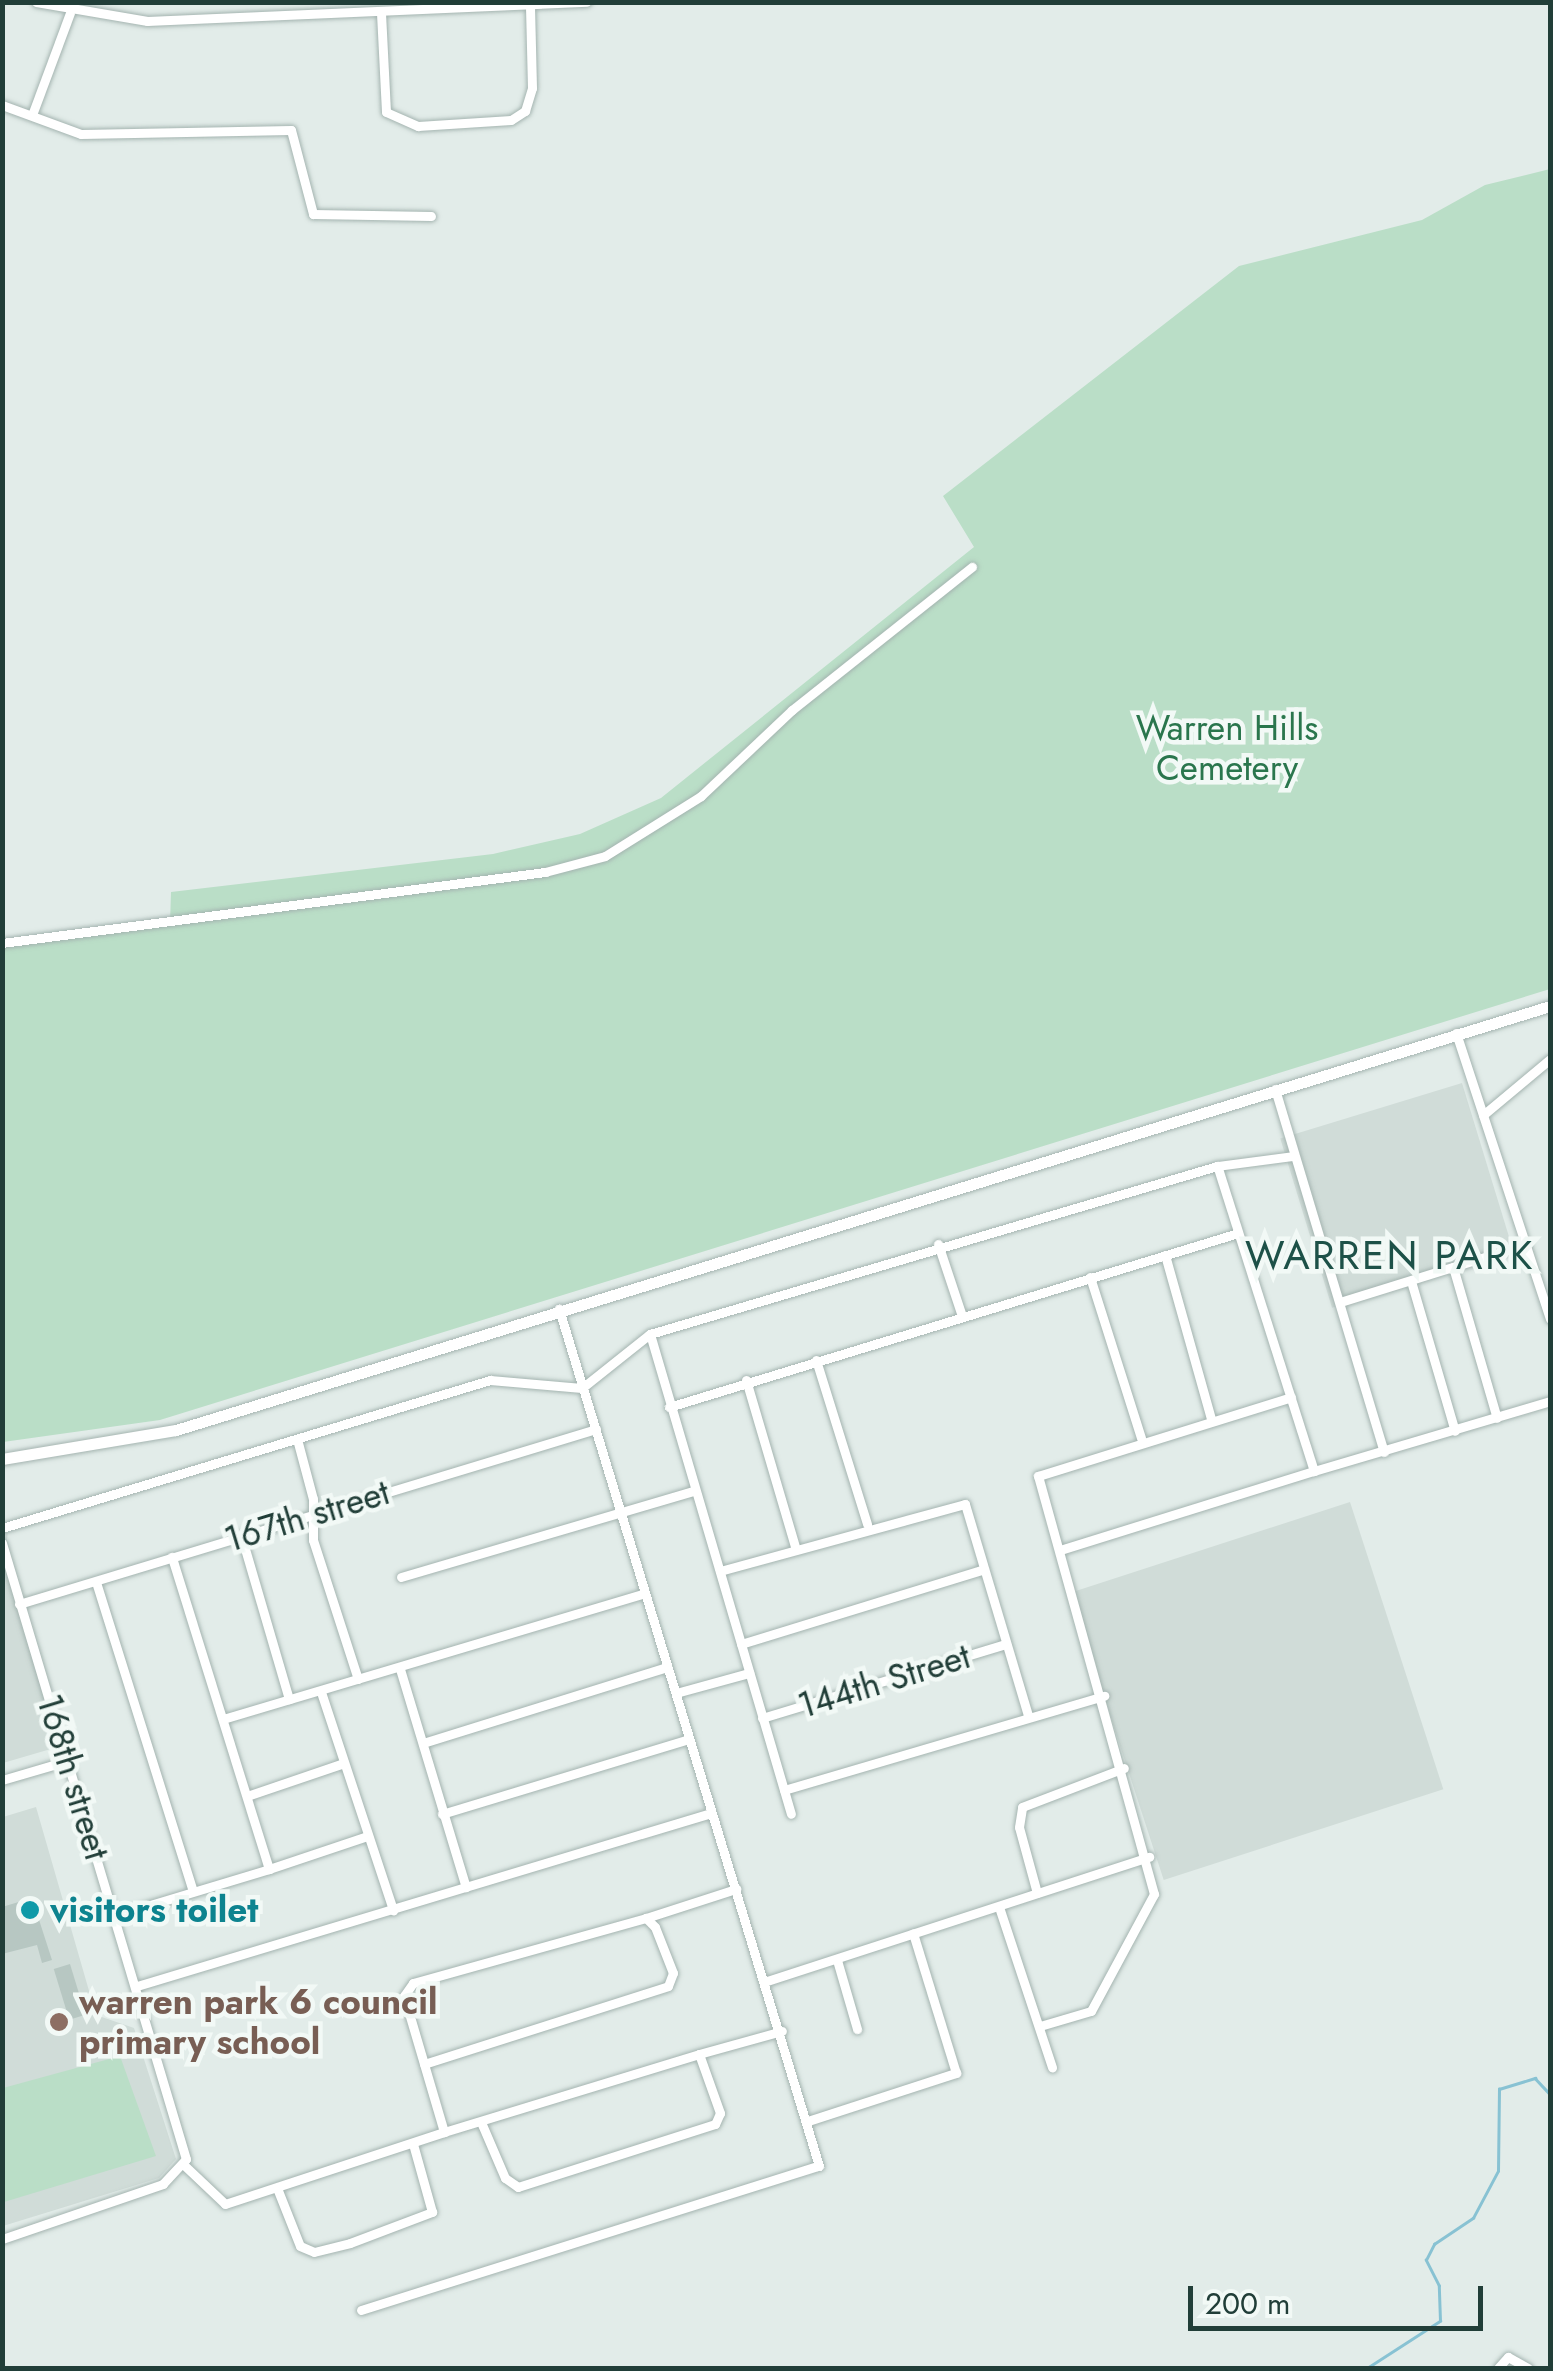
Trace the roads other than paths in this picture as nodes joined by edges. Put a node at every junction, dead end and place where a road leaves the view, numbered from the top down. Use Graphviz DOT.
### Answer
graph roads {
  1 [pos="36,2"];
  2 [pos="588,2"];
  3 [pos="530,8"];
  4 [pos="70,13"];
  5 [pos="381,13"];
  6 [pos="2,105"];
  7 [pos="32,115"];
  8 [pos="430,216"];
  9 [pos="972,567"];
  10 [pos="2,942"];
  11 [pos="1550,1006"];
  12 [pos="1456,1033"];
  13 [pos="1550,1059"];
  14 [pos="1276,1089"];
  15 [pos="1483,1114"];
  16 [pos="1293,1156"];
  17 [pos="1217,1166"];
  18 [pos="1238,1234"];
  19 [pos="938,1244"];
  20 [pos="1526,1244"];
  21 [pos="1165,1255"];
  22 [pos="1453,1268"];
  23 [pos="1090,1276"];
  24 [pos="1411,1281"];
  25 [pos="1340,1302"];
  26 [pos="559,1309"];
  27 [pos="961,1313"];
  28 [pos="1550,1319"];
  29 [pos="650,1334"];
  30 [pos="816,1360"];
  31 [pos="746,1380"];
  32 [pos="582,1388"];
  33 [pos="1291,1397"];
  34 [pos="1550,1402"];
  35 [pos="670,1406"];
  36 [pos="1498,1418"];
  37 [pos="1211,1419"];
  38 [pos="596,1429"];
  39 [pos="1455,1431"];
  40 [pos="1142,1438"];
  41 [pos="297,1440"];
  42 [pos="1384,1452"];
  43 [pos="2,1459"];
  44 [pos="1314,1471"];
  45 [pos="694,1491"];
  46 [pos="622,1512"];
  47 [pos="313,1514"];
  48 [pos="867,1524"];
  49 [pos="2,1528"];
  50 [pos="240,1535"];
  51 [pos="2,1543"];
  52 [pos="795,1546"];
  53 [pos="1060,1550"];
  54 [pos="172,1557"];
  55 [pos="982,1570"];
  56 [pos="720,1571"];
  57 [pos="401,1577"];
  58 [pos="96,1582"];
  59 [pos="645,1594"];
  60 [pos="20,1604"];
  61 [pos="741,1644"];
  62 [pos="1006,1644"];
  63 [pos="667,1667"];
  64 [pos="400,1669"];
  65 [pos="748,1673"];
  66 [pos="358,1679"];
  67 [pos="321,1692"];
  68 [pos="676,1694"];
  69 [pos="1104,1696"];
  70 [pos="290,1700"];
  71 [pos="1028,1715"];
  72 [pos="223,1718"];
  73 [pos="762,1718"];
  74 [pos="689,1739"];
  75 [pos="423,1743"];
  76 [pos="67,1760"];
  77 [pos="344,1763"];
  78 [pos="1124,1768"];
  79 [pos="2,1780"];
  80 [pos="784,1790"];
  81 [pos="246,1796"];
  82 [pos="711,1813"];
  83 [pos="442,1814"];
  84 [pos="791,1814"];
  85 [pos="367,1836"];
  86 [pos="1148,1857"];
  87 [pos="268,1868"];
  88 [pos="466,1887"];
  89 [pos="736,1889"];
  90 [pos="193,1891"];
  91 [pos="1038,1893"];
  92 [pos="999,1907"];
  93 [pos="393,1910"];
  94 [pos="116,1915"];
  95 [pos="646,1918"];
  96 [pos="913,1933"];
  97 [pos="837,1960"];
  98 [pos="768,1981"];
  99 [pos="136,1986"];
  100 [pos="1040,2026"];
  101 [pos="857,2030"];
  102 [pos="782,2031"];
  103 [pos="699,2054"];
  104 [pos="424,2064"];
  105 [pos="1052,2067"];
  106 [pos="808,2121"];
  107 [pos="482,2122"];
  108 [pos="444,2132"];
  109 [pos="413,2144"];
  110 [pos="185,2166"];
  111 [pos="277,2188"];
  112 [pos="2,2239"];
  113 [pos="362,2310"];
  114 [pos="1498,2368"];
  115 [pos="1528,2368"];
  1 -- 4 [label="street"];
  2 -- 3 [label="street"];
  3 -- 5 [label="street"];
  3 -- 5 [label="street"];
  4 -- 5 [label="street"];
  4 -- 7 [label="street"];
  6 -- 7 [label="street"];
  7 -- 8 [label="street"];
  9 -- 10 [label="street"];
  11 -- 12 [label="street"];
  12 -- 14 [label="street"];
  12 -- 15 [label="street"];
  13 -- 15 [label="street"];
  14 -- 16 [label="street"];
  14 -- 26 [label="street"];
  15 -- 20 [label="street"];
  16 -- 17 [label="street"];
  16 -- 25 [label="street"];
  17 -- 18 [label="street"];
  17 -- 19 [label="street"];
  18 -- 21 [label="street"];
  18 -- 33 [label="street"];
  19 -- 27 [label="street"];
  19 -- 29 [label="street"];
  20 -- 22 [label="street"];
  20 -- 28 [label="street"];
  21 -- 23 [label="street"];
  21 -- 37 [label="street"];
  22 -- 24 [label="street"];
  22 -- 36 [label="street"];
  23 -- 27 [label="street"];
  23 -- 40 [label="street"];
  24 -- 25 [label="street"];
  24 -- 39 [label="street"];
  25 -- 42 [label="street"];
  26 -- 32 [label="street"];
  26 -- 43 [label="street"];
  27 -- 30 [label="street"];
  29 -- 32 [label="street"];
  29 -- 35 [label="street"];
  30 -- 31 [label="street"];
  30 -- 48 [label="street"];
  31 -- 35 [label="street"];
  31 -- 52 [label="street"];
  32 -- 38 [label="street"];
  32 -- 41 [label="street"];
  33 -- 37 [label="street"];
  33 -- 44 [label="street"];
  34 -- 36 [label="street"];
  35 -- 45 [label="street"];
  36 -- 39 [label="street"];
  37 -- 40 [label="street"];
  38 -- 46 [label="street"];
  38 -- 47 [label="street, 167th street"];
  39 -- 42 [label="street"];
  40 -- 53 [label="street"];
  41 -- 47 [label="street"];
  41 -- 49 [label="street"];
  42 -- 44 [label="street"];
  44 -- 53 [label="street"];
  45 -- 46 [label="street"];
  45 -- 56 [label="street"];
  46 -- 57 [label="street"];
  46 -- 59 [label="street"];
  47 -- 50 [label="street, 167th street"];
  47 -- 66 [label="street"];
  48 -- 52 [label="street"];
  48 -- 55 [label="street"];
  50 -- 54 [label="street, 167th street"];
  50 -- 70 [label="street"];
  51 -- 60 [label="street, 168th street"];
  52 -- 56 [label="street"];
  53 -- 69 [label="street"];
  54 -- 58 [label="street, 167th street"];
  54 -- 72 [label="street"];
  55 -- 61 [label="street"];
  55 -- 62 [label="street"];
  56 -- 61 [label="street"];
  58 -- 60 [label="street, 167th street"];
  58 -- 90 [label="street"];
  59 -- 63 [label="street"];
  59 -- 64 [label="street"];
  60 -- 76 [label="street, 168th street"];
  61 -- 65 [label="street"];
  62 -- 71 [label="street"];
  62 -- 73 [label="street, 144th Street"];
  63 -- 68 [label="street"];
  63 -- 75 [label="street"];
  64 -- 66 [label="street"];
  64 -- 75 [label="street"];
  65 -- 68 [label="street"];
  65 -- 73 [label="street"];
  66 -- 67 [label="street"];
  67 -- 70 [label="street"];
  67 -- 77 [label="street"];
  68 -- 74 [label="street"];
  69 -- 71 [label="street"];
  69 -- 78 [label="street"];
  70 -- 72 [label="street"];
  71 -- 80 [label="street"];
  72 -- 81 [label="street"];
  73 -- 80 [label="street"];
  74 -- 82 [label="street"];
  74 -- 83 [label="street"];
  75 -- 83 [label="street"];
  76 -- 79 [label="street"];
  76 -- 94 [label="street, 168th street"];
  77 -- 81 [label="street"];
  77 -- 85 [label="street"];
  78 -- 86 [label="street"];
  78 -- 91 [label="street"];
  80 -- 84 [label="street"];
  81 -- 87 [label="street"];
  82 -- 88 [label="street"];
  82 -- 89 [label="street"];
  83 -- 88 [label="street"];
  85 -- 87 [label="street"];
  85 -- 93 [label="street"];
  86 -- 91 [label="street"];
  86 -- 100 [label="street"];
  87 -- 90 [label="street"];
  88 -- 93 [label="street"];
  89 -- 95 [label="street"];
  89 -- 98 [label="street"];
  90 -- 94 [label="street"];
  91 -- 92 [label="street"];
  92 -- 96 [label="street"];
  92 -- 100 [label="street"];
  93 -- 99 [label="street"];
  94 -- 99 [label="street, 168th street"];
  95 -- 104 [label="street"];
  95 -- 104 [label="street"];
  96 -- 97 [label="street"];
  96 -- 106 [label="street"];
  97 -- 98 [label="street"];
  97 -- 101 [label="street"];
  98 -- 102 [label="street"];
  99 -- 110 [label="street, 168th street"];
  100 -- 105 [label="street"];
  102 -- 103 [label="street"];
  102 -- 106 [label="street"];
  103 -- 107 [label="street"];
  103 -- 107 [label="street"];
  104 -- 108 [label="street"];
  106 -- 113 [label="street"];
  107 -- 108 [label="street"];
  108 -- 109 [label="street"];
  109 -- 111 [label="street"];
  109 -- 111 [label="street"];
  110 -- 111 [label="street"];
  110 -- 112 [label="street"];
  114 -- 115 [label="street"];
}
